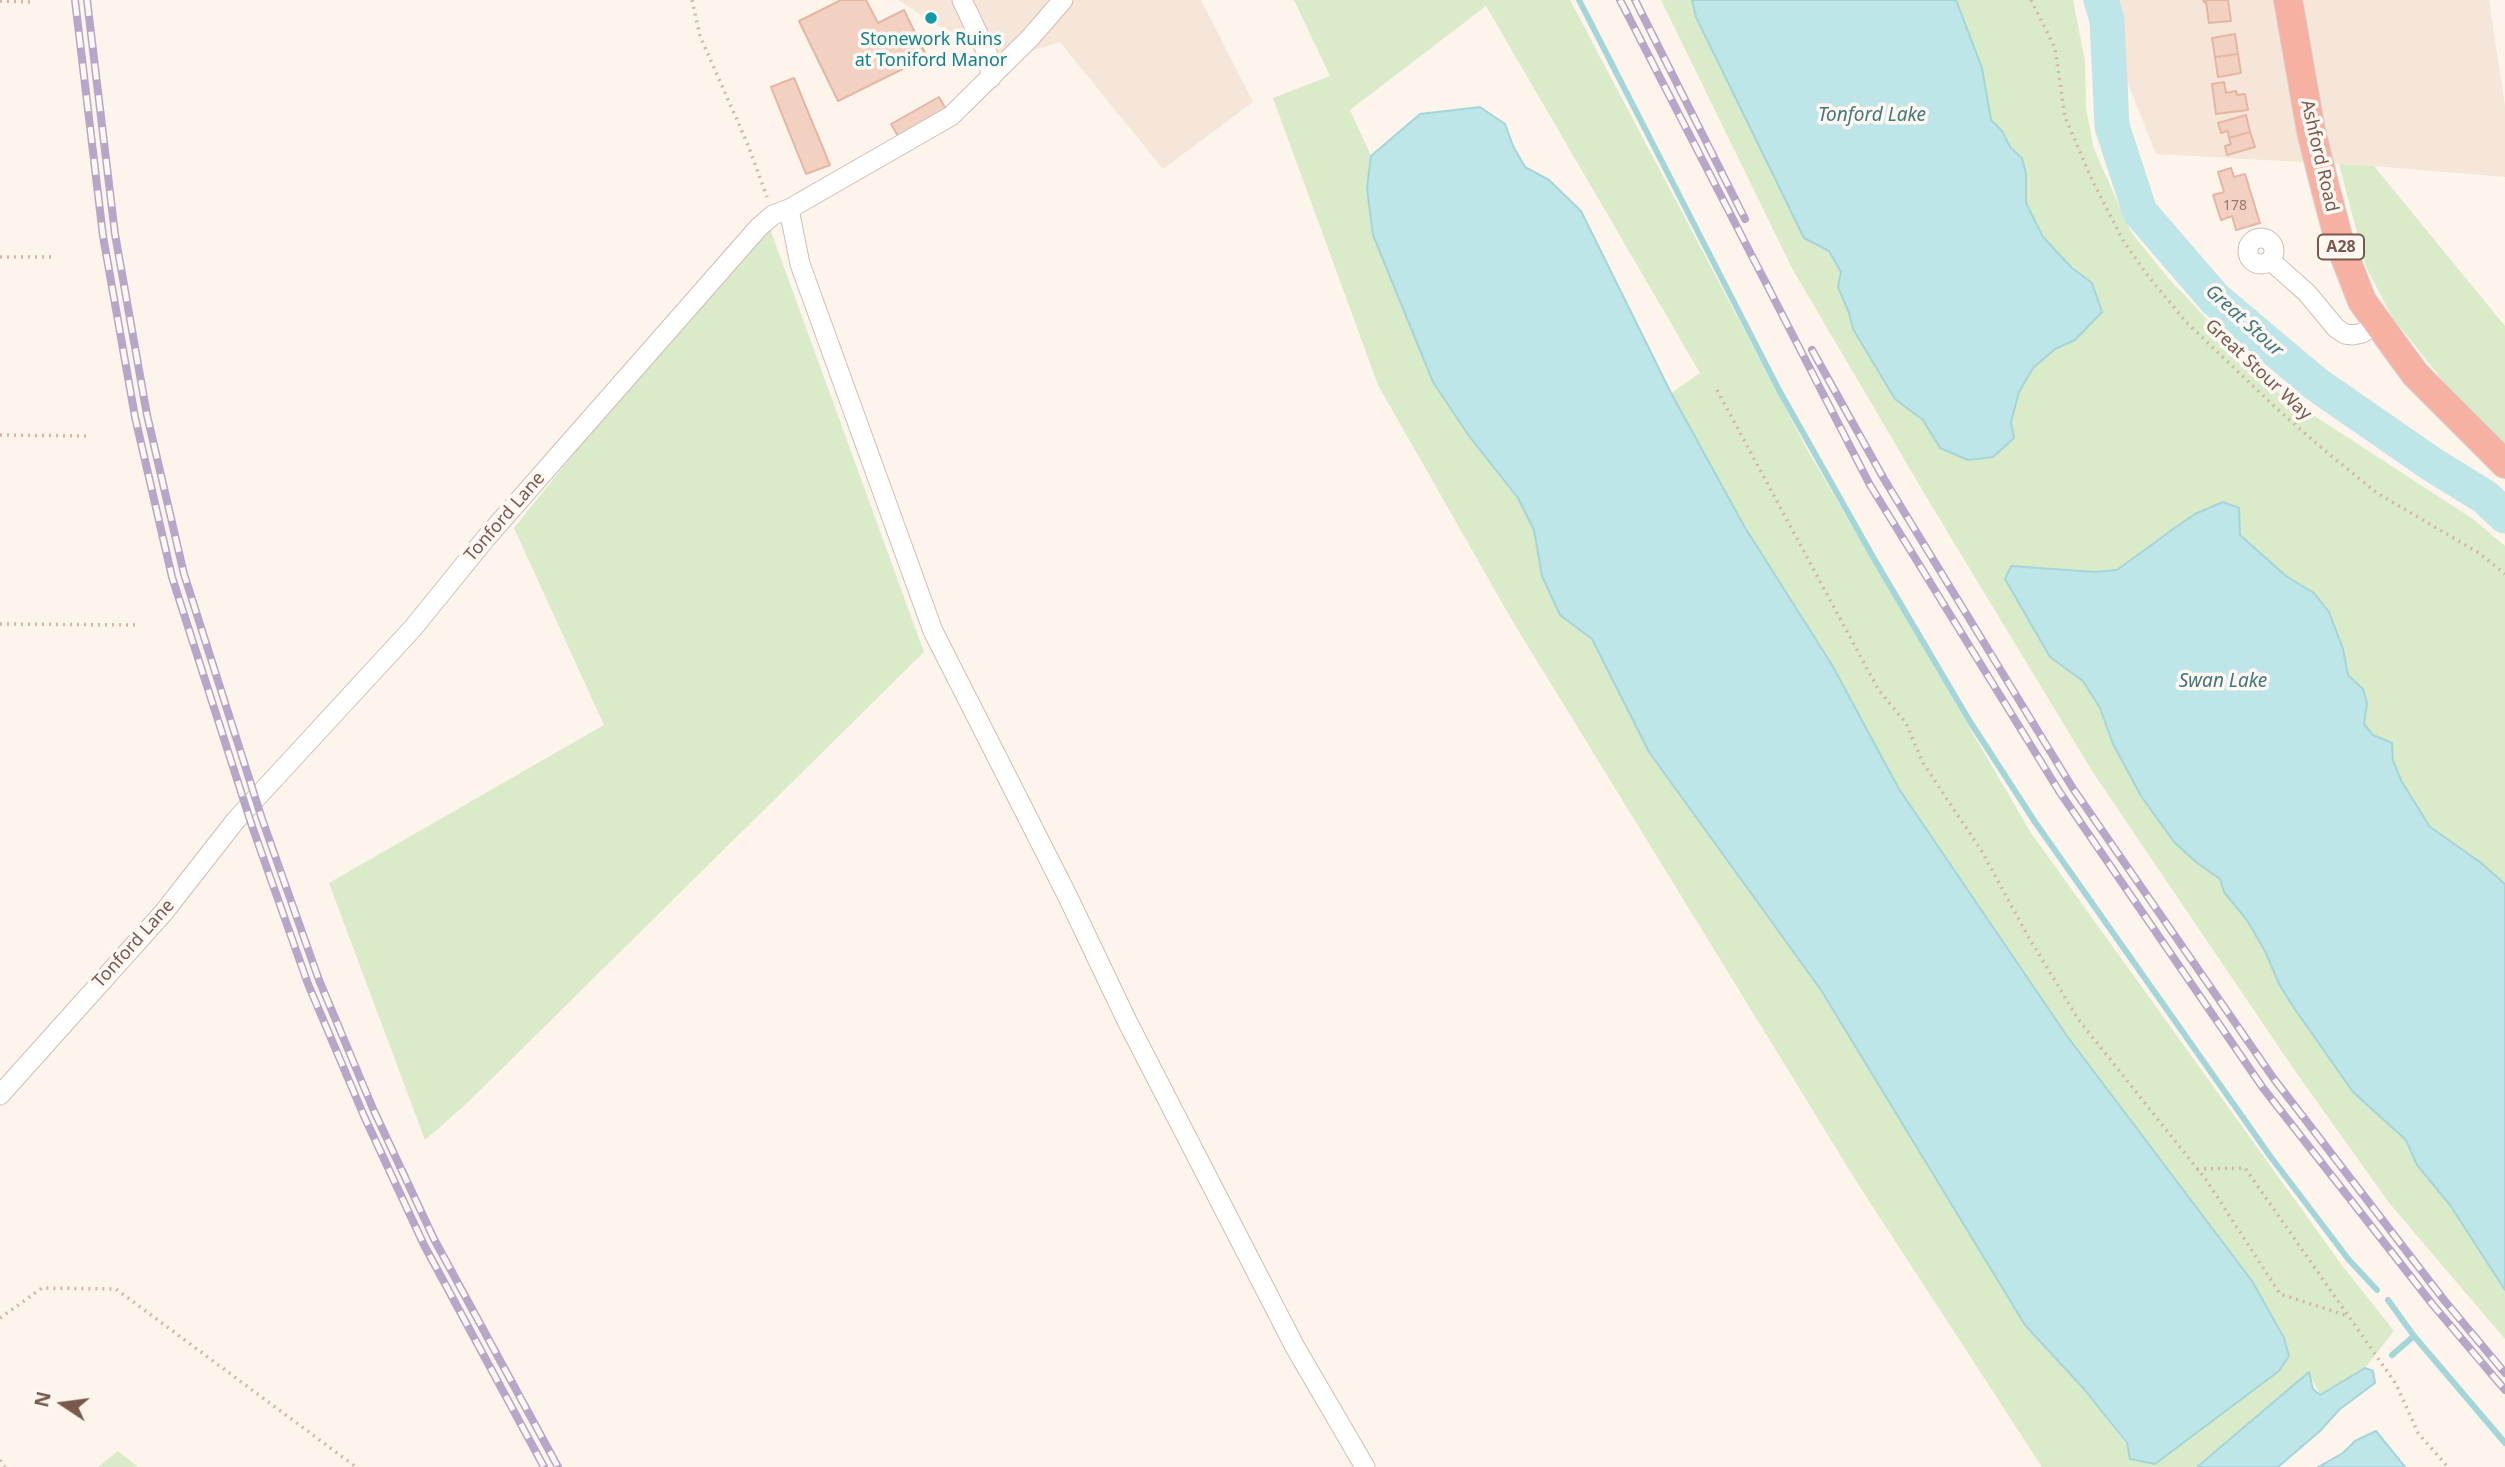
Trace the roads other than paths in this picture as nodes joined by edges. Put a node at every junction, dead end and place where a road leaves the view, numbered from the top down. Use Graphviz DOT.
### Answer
graph roads {
  1 [pos="962,0"];
  2 [pos="1063,0"];
  3 [pos="2288,0"];
  4 [pos="991,78"];
  5 [pos="781,212"];
  6 [pos="2271,261"];
  7 [pos="2377,324"];
  8 [pos="2505,464"];
  9 [pos="0,1095"];
  10 [pos="1365,1467"];
  1 -- 4 [label="street"];
  2 -- 4 [label="street, Tonford Lane"];
  3 -- 7 [label="highway, Ashford Road / A28"];
  4 -- 5 [label="street, Tonford Lane"];
  5 -- 9 [label="street, Tonford Lane"];
  5 -- 10 [label="street"];
  6 -- 7 [label="street"];
  7 -- 8 [label="highway, Ashford Road / A28"];
}
